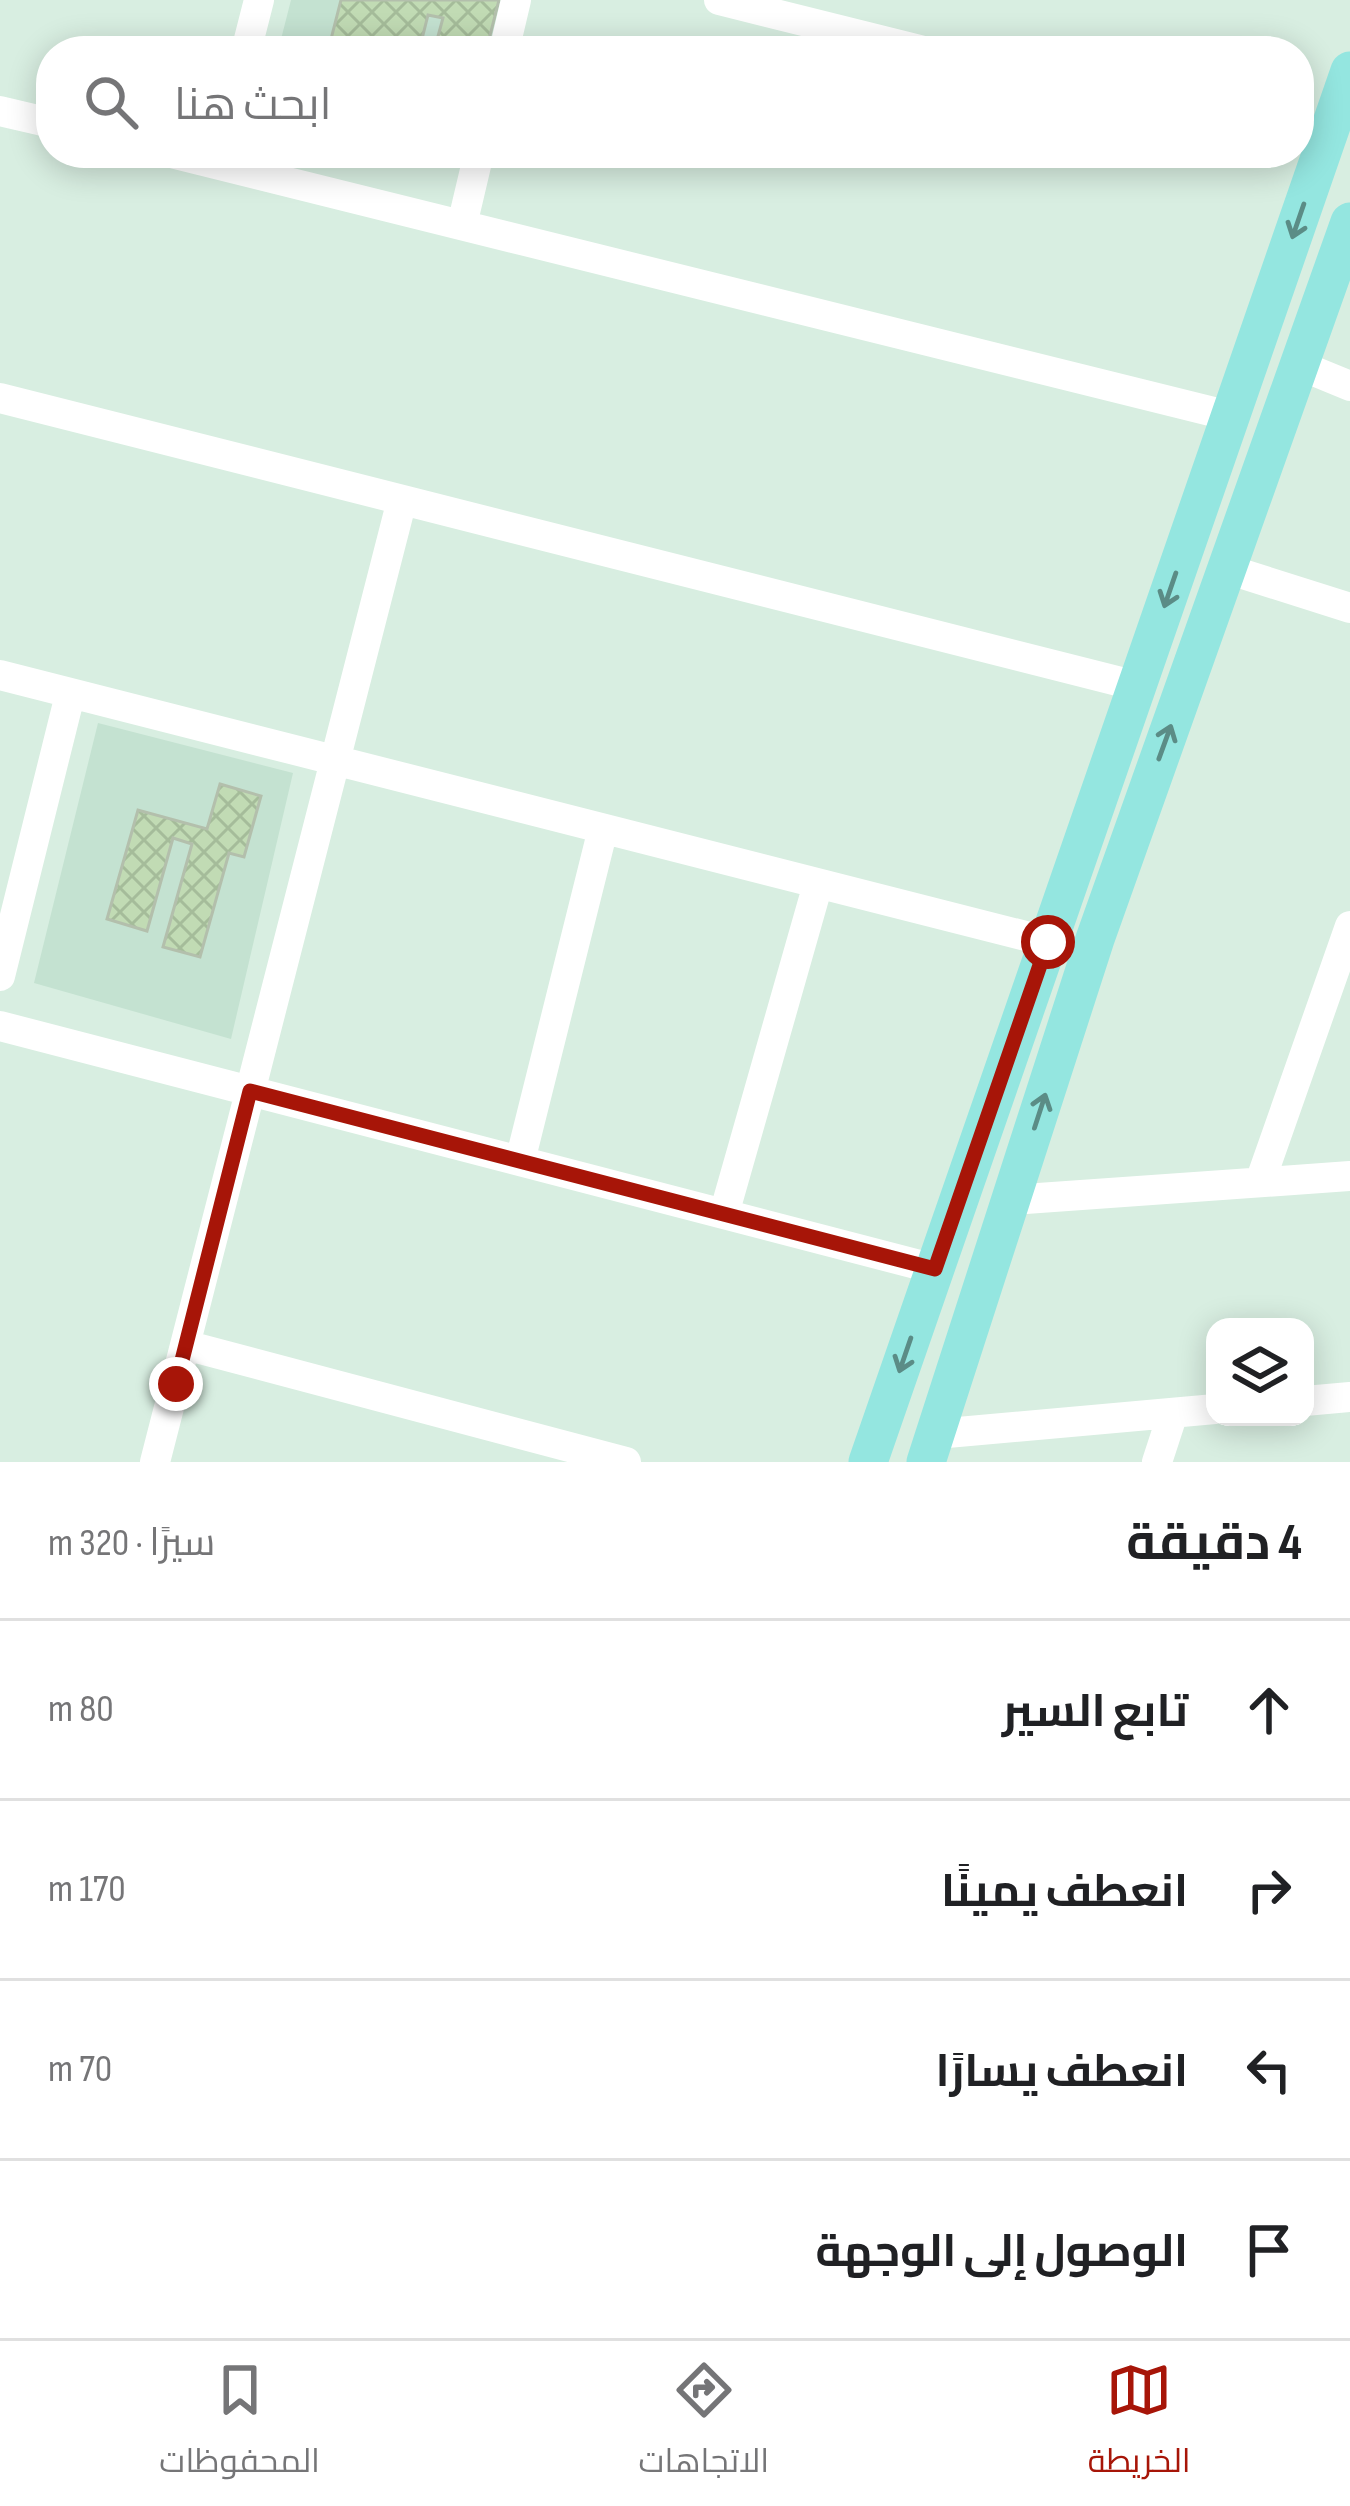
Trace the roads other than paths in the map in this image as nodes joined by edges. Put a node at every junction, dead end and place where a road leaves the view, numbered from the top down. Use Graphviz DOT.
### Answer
graph roads {
  1 [pos="259,0"];
  2 [pos="516,0"];
  3 [pos="719,0"];
  4 [pos="250,36"];
  5 [pos="508,36"];
  6 [pos="864,36"];
  7 [pos="1350,71"];
  8 [pos="0,110"];
  9 [pos="36,119"];
  10 [pos="1314,141"];
  11 [pos="252,168"];
  12 [pos="475,168"];
  13 [pos="1305,168"];
  14 [pos="1350,221"];
  15 [pos="461,225"];
  16 [pos="1299,365"];
  17 [pos="1350,386"];
  18 [pos="0,398"];
  19 [pos="1230,416"];
  20 [pos="402,500"];
  21 [pos="1227,568"];
  22 [pos="1350,608"];
  23 [pos="0,676"];
  24 [pos="1137,686"];
  25 [pos="70,695"];
  26 [pos="335,762"];
  27 [pos="603,829"];
  28 [pos="818,884"];
  29 [pos="1051,935"];
  30 [pos="1348,937"];
  31 [pos="1095,939"];
  32 [pos="0,976"];
  33 [pos="0,1026"];
  34 [pos="250,1091"];
  35 [pos="520,1161"];
  36 [pos="1350,1176"];
  37 [pos="1260,1182"];
  38 [pos="1011,1199"];
  39 [pos="724,1214"];
  40 [pos="935,1269"];
  41 [pos="185,1345"];
  42 [pos="1350,1397"];
  43 [pos="1314,1401"];
  44 [pos="1206,1410"];
  45 [pos="1173,1413"];
  46 [pos="931,1448"];
  47 [pos="155,1462"];
  48 [pos="626,1462"];
  49 [pos="868,1462"];
  50 [pos="1156,1462"];
  1 -- 4 [label="street"];
  2 -- 5 [label="street"];
  3 -- 6 [label="street"];
  7 -- 10 [label="main road"];
  8 -- 9 [label="street"];
  11 -- 15 [label="street"];
  12 -- 15 [label="street"];
  13 -- 19 [label="main road, one-way"];
  14 -- 16 [label="main road"];
  15 -- 19 [label="street"];
  16 -- 17 [label="street"];
  16 -- 21 [label="main road"];
  18 -- 20 [label="street"];
  19 -- 24 [label="main road, one-way"];
  20 -- 24 [label="street"];
  20 -- 26 [label="street"];
  21 -- 22 [label="street"];
  31 -- 21 [label="main road, one-way"];
  23 -- 25 [label="street"];
  24 -- 29 [label="main road"];
  25 -- 26 [label="street"];
  25 -- 32 [label="street"];
  26 -- 27 [label="street"];
  26 -- 34 [label="street"];
  27 -- 28 [label="street"];
  27 -- 35 [label="street"];
  28 -- 29 [label="street"];
  28 -- 39 [label="street"];
  29 -- 31 [label="main road"];
  29 -- 40 [label="main road"];
  30 -- 37 [label="street"];
  38 -- 31 [label="main road, one-way"];
  33 -- 34 [label="street"];
  34 -- 35 [label="street"];
  34 -- 41 [label="street"];
  35 -- 39 [label="street"];
  36 -- 37 [label="street"];
  37 -- 38 [label="street"];
  38 -- 46 [label="main road"];
  39 -- 40 [label="street"];
  40 -- 49 [label="main road, one-way"];
  41 -- 47 [label="street"];
  41 -- 48 [label="street"];
  42 -- 43 [label="street"];
  44 -- 45 [label="street"];
  45 -- 46 [label="street"];
  45 -- 50 [label="street"];
}
